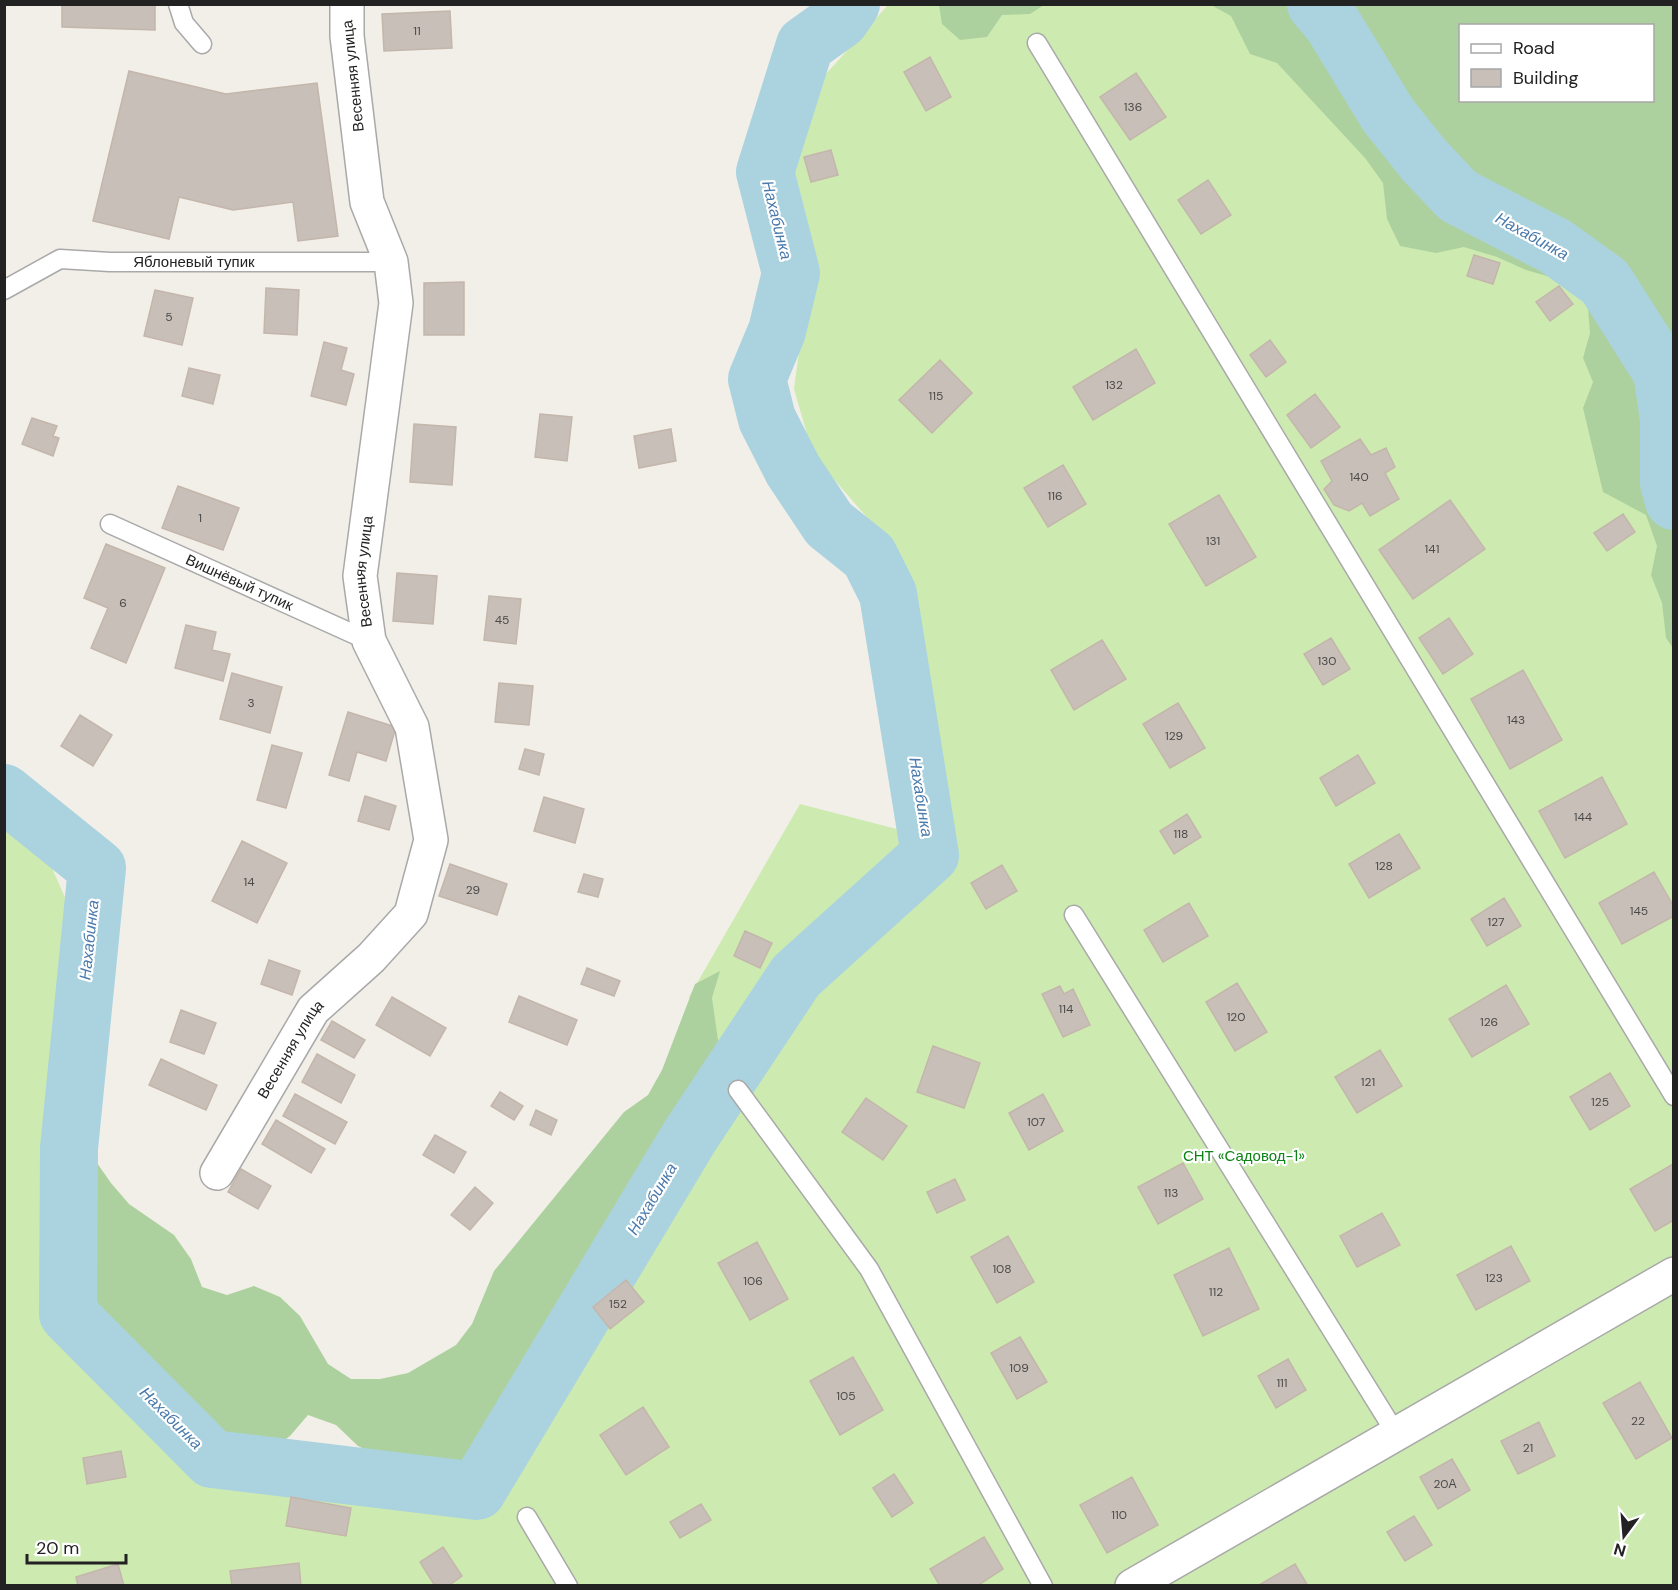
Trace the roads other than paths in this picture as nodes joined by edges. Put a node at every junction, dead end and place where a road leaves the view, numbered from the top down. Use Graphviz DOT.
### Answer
graph roads {
  1 [pos="178,4"];
  2 [pos="347,4"];
  3 [pos="1037,43"];
  4 [pos="202,44"];
  5 [pos="391,262"];
  6 [pos="4,290"];
  7 [pos="110,524"];
  8 [pos="369,641"];
  9 [pos="1074,915"];
  10 [pos="738,1090"];
  11 [pos="1674,1096"];
  12 [pos="217,1173"];
  13 [pos="1674,1274"];
  14 [pos="1395,1432"];
  15 [pos="527,1517"];
  16 [pos="568,1586"];
  17 [pos="1043,1586"];
  18 [pos="1132,1586"];
  1 -- 4 [label="lane"];
  2 -- 5 [label="street, Весенняя улица"];
  3 -- 11 [label="lane"];
  5 -- 6 [label="lane, Яблоневый тупик"];
  5 -- 8 [label="street, Весенняя улица"];
  7 -- 8 [label="lane, Вишнёвый тупик"];
  8 -- 12 [label="street, Весенняя улица"];
  9 -- 14 [label="lane"];
  10 -- 17 [label="lane"];
  13 -- 14 [label="street"];
  14 -- 18 [label="street"];
  15 -- 16 [label="lane"];
}
